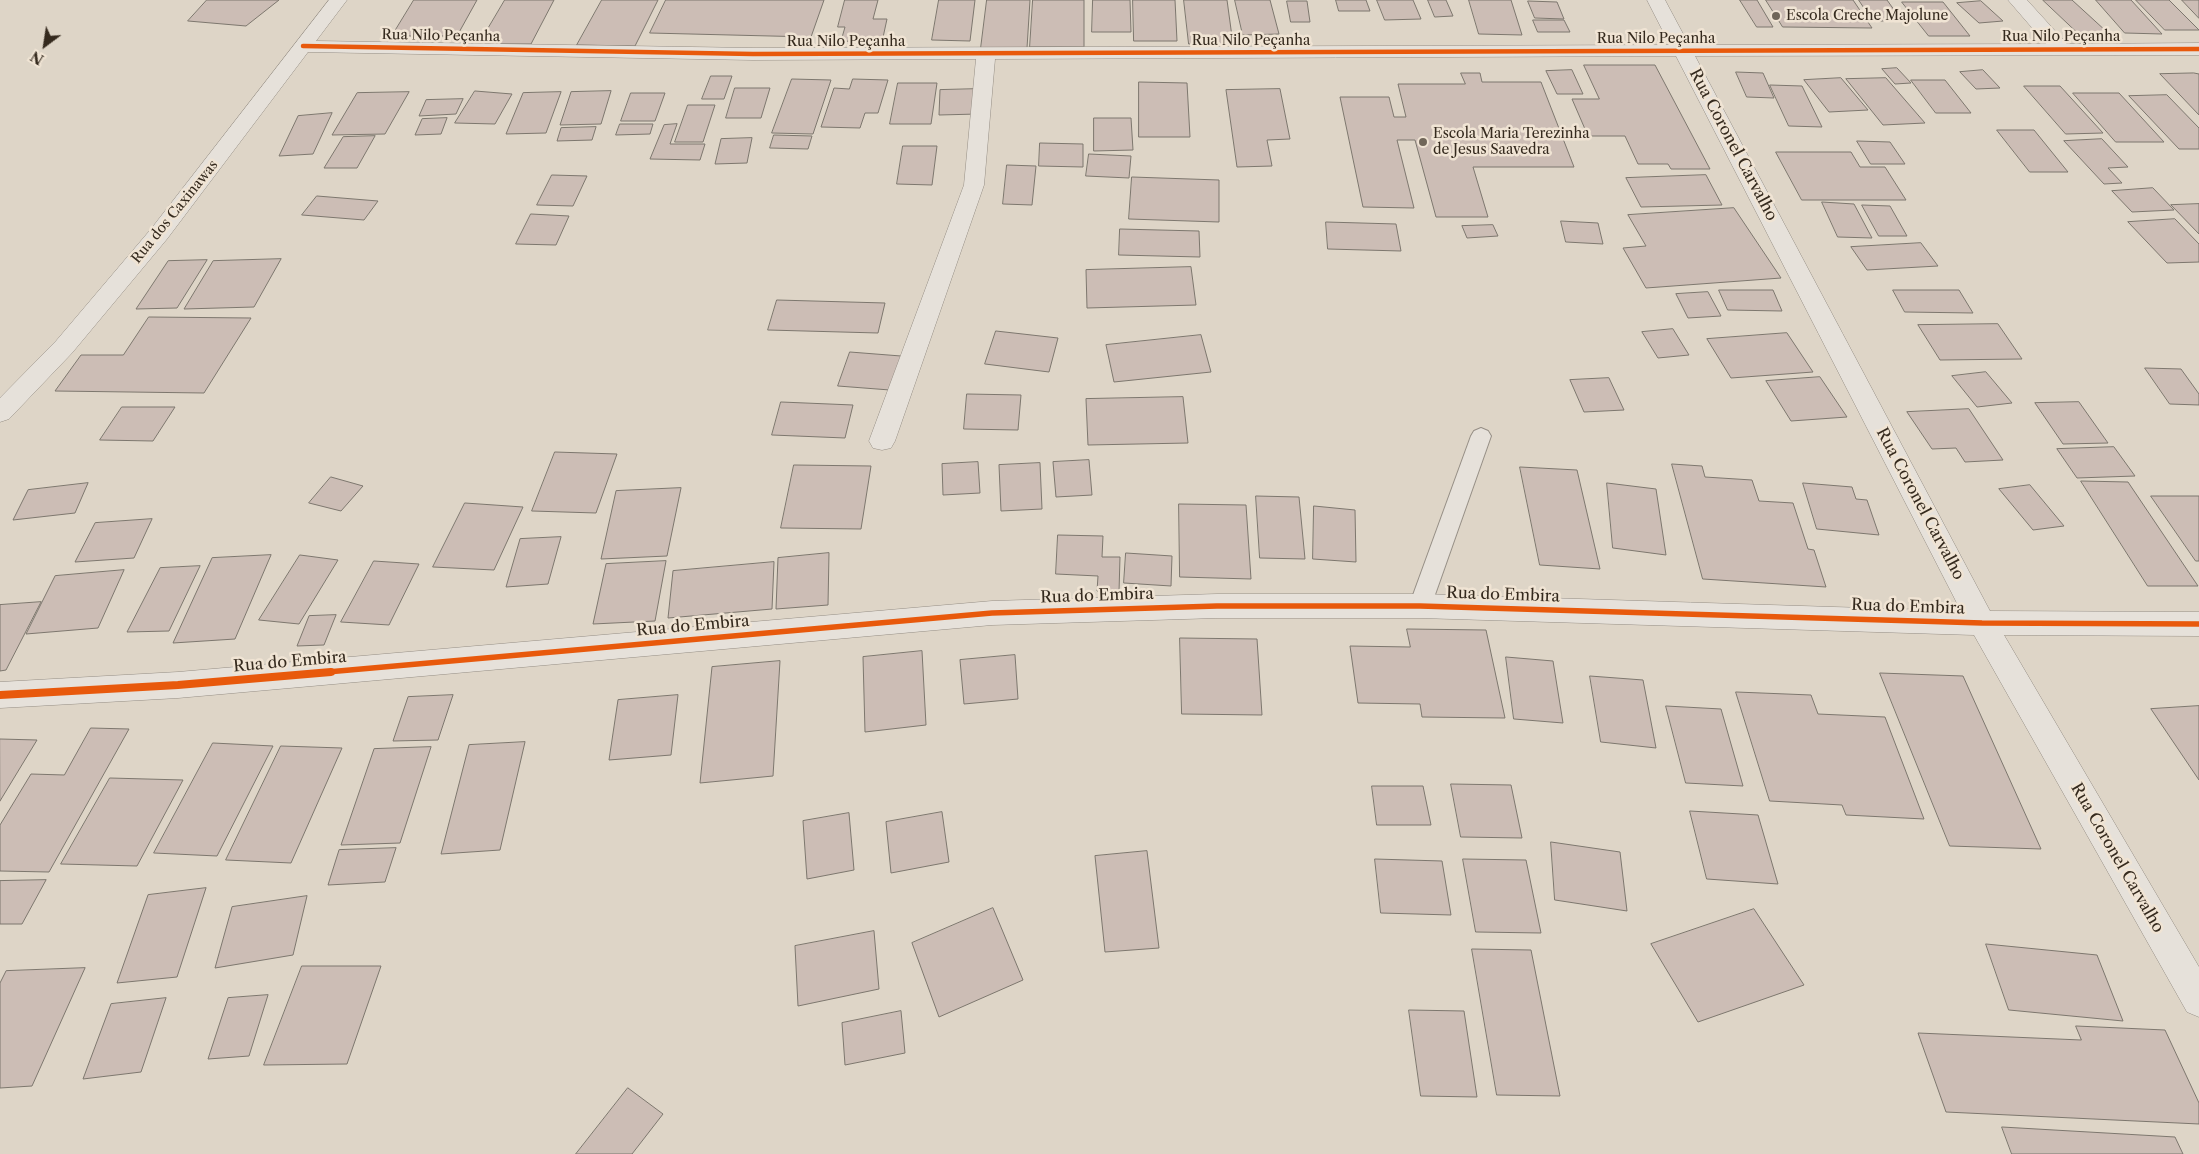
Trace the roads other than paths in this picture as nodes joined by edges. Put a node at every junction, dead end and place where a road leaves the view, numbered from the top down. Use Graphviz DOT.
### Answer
graph roads {
  1 [pos="338,0"];
  2 [pos="1656,0"];
  3 [pos="2017,0"];
  4 [pos="303,46"];
  5 [pos="2061,49"];
  6 [pos="2199,50"];
  7 [pos="1685,52"];
  8 [pos="986,54"];
  9 [pos="0,413"];
  10 [pos="1482,436"];
  11 [pos="882,441"];
  12 [pos="1420,606"];
  13 [pos="1982,623"];
  14 [pos="2199,624"];
  15 [pos="0,695"];
  16 [pos="2199,1000"];
  1 -- 4 [label="street, Rua dos Caxinawas"];
  2 -- 7 [label="street, Rua Coronel Carvalho"];
  3 -- 5 [label="street"];
  4 -- 8 [label="street, Rua Nilo Peçanha"];
  4 -- 9 [label="street, Rua dos Caxinawas"];
  5 -- 6 [label="street, Rua Nilo Peçanha"];
  5 -- 7 [label="street, Rua Nilo Peçanha"];
  7 -- 8 [label="street, Rua Nilo Peçanha"];
  7 -- 13 [label="street, Rua Coronel Carvalho"];
  8 -- 11 [label="street"];
  10 -- 12 [label="lane"];
  12 -- 13 [label="street, Rua do Embira"];
  12 -- 15 [label="street, Rua do Embira"];
  13 -- 14 [label="street, Rua do Embira"];
  13 -- 16 [label="street, Rua Coronel Carvalho"];
}
